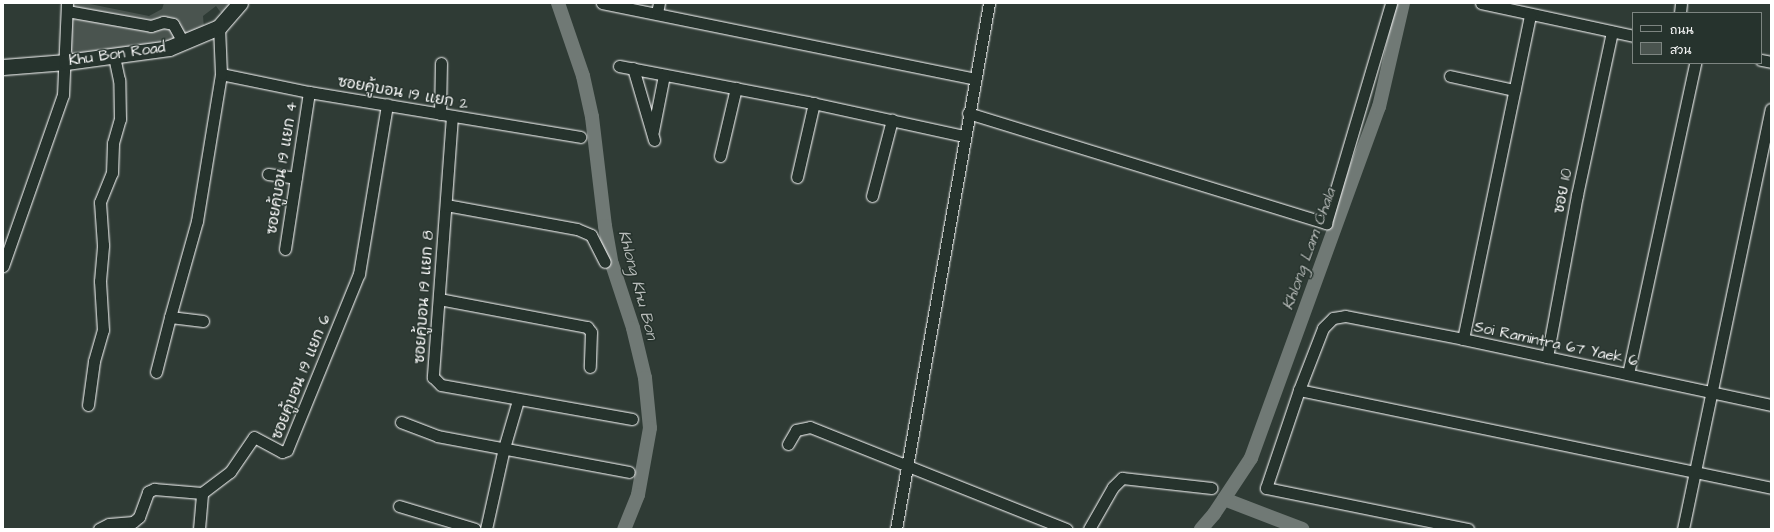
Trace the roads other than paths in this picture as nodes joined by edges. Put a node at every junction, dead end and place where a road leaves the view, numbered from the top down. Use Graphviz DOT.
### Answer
graph roads {
  1 [pos="240,3"];
  2 [pos="602,3"];
  3 [pos="989,3"];
  4 [pos="1391,3"];
  5 [pos="1481,3"];
  6 [pos="67,7"];
  7 [pos="658,8"];
  8 [pos="1530,15"];
  9 [pos="219,28"];
  10 [pos="1612,32"];
  11 [pos="1632,36"];
  12 [pos="183,42"];
  13 [pos="114,56"];
  14 [pos="66,62"];
  15 [pos="441,63"];
  16 [pos="1694,64"];
  17 [pos="619,66"];
  18 [pos="3,67"];
  19 [pos="633,68"];
  20 [pos="222,74"];
  21 [pos="664,74"];
  22 [pos="1450,76"];
  23 [pos="975,79"];
  24 [pos="736,88"];
  25 [pos="1514,90"];
  26 [pos="309,92"];
  27 [pos="814,103"];
  28 [pos="387,104"];
  29 [pos="1771,108"];
  30 [pos="968,113"];
  31 [pos="440,114"];
  32 [pos="452,116"];
  33 [pos="892,120"];
  34 [pos="964,136"];
  35 [pos="580,137"];
  36 [pos="720,156"];
  37 [pos="268,174"];
  38 [pos="797,177"];
  39 [pos="296,178"];
  40 [pos="872,196"];
  41 [pos="446,205"];
  42 [pos="285,249"];
  43 [pos="605,262"];
  44 [pos="3,266"];
  45 [pos="439,299"];
  46 [pos="170,317"];
  47 [pos="202,321"];
  48 [pos="1463,339"];
  49 [pos="1547,357"];
  50 [pos="590,367"];
  51 [pos="156,372"];
  52 [pos="1628,374"];
  53 [pos="1299,390"];
  54 [pos="1712,394"];
  55 [pos="518,400"];
  56 [pos="88,405"];
  57 [pos="1771,405"];
  58 [pos="632,419"];
  59 [pos="401,422"];
  60 [pos="788,444"];
  61 [pos="504,448"];
  62 [pos="909,465"];
  63 [pos="629,472"];
  64 [pos="1694,472"];
  65 [pos="1211,488"];
  66 [pos="1771,488"];
  67 [pos="202,494"];
  68 [pos="399,506"];
  69 [pos="99,529"];
  70 [pos="199,529"];
  71 [pos="475,529"];
  72 [pos="486,529"];
  73 [pos="896,529"];
  74 [pos="1066,529"];
  75 [pos="1089,529"];
  76 [pos="1468,529"];
  77 [pos="1683,529"];
  1 -- 9 [label="main road, Khu Bon Road"];
  2 -- 7 [label="street"];
  3 -- 23 [label="street"];
  4 -- 30 [label="street"];
  5 -- 8 [label="street"];
  6 -- 12 [label="street"];
  6 -- 14 [label="street"];
  7 -- 23 [label="street"];
  8 -- 10 [label="street"];
  8 -- 25 [label="street"];
  9 -- 12 [label="main road, Khu Bon Road"];
  9 -- 20 [label="street"];
  10 -- 11 [label="street"];
  10 -- 49 [label="street, ซอย 10"];
  12 -- 13 [label="main road, Khu Bon Road"];
  13 -- 14 [label="main road, Khu Bon Road"];
  13 -- 56 [label="street"];
  14 -- 18 [label="main road, Khu Bon Road"];
  14 -- 44 [label="street"];
  15 -- 31 [label="street"];
  16 -- 52 [label="street"];
  17 -- 19 [label="street"];
  19 -- 21 [label="street"];
  19 -- 21 [label="street"];
  20 -- 26 [label="street, ซอยคู้บอน 19 แยก 2"];
  20 -- 46 [label="street"];
  21 -- 24 [label="street"];
  22 -- 25 [label="street"];
  23 -- 30 [label="street"];
  24 -- 27 [label="street"];
  24 -- 36 [label="street"];
  25 -- 48 [label="street"];
  26 -- 28 [label="street, ซอยคู้บอน 19 แยก 2"];
  26 -- 39 [label="street, ซอยคู้บอน 19 แยก 4"];
  27 -- 33 [label="street"];
  27 -- 38 [label="street"];
  28 -- 31 [label="street, ซอยคู้บอน 19 แยก 2"];
  28 -- 67 [label="street, ซอยคู้บอน 19 แยก 6"];
  29 -- 54 [label="street"];
  30 -- 34 [label="street"];
  31 -- 32 [label="street, ซอยคู้บอน 19 แยก 2"];
  32 -- 35 [label="street, ซอยคู้บอน 19 แยก 2"];
  32 -- 41 [label="street, ซอยคู้บอน 19 แยก 8"];
  33 -- 34 [label="street"];
  33 -- 40 [label="street"];
  34 -- 62 [label="street"];
  37 -- 39 [label="street"];
  39 -- 42 [label="street, ซอยคู้บอน 19 แยก 4"];
  41 -- 43 [label="street"];
  41 -- 45 [label="street, ซอยคู้บอน 19 แยก 8"];
  45 -- 50 [label="street"];
  45 -- 55 [label="street, ซอยคู้บอน 19 แยก 8"];
  46 -- 47 [label="street"];
  46 -- 51 [label="street"];
  48 -- 49 [label="street, Soi Ramintra 67 Yaek 6"];
  48 -- 53 [label="street, Soi Ramintra 67 Yaek 6"];
  49 -- 52 [label="street, Soi Ramintra 67 Yaek 6"];
  52 -- 54 [label="street, Soi Ramintra 67 Yaek 6"];
  53 -- 64 [label="street"];
  53 -- 76 [label="street, Soi Ramintra 67 Yaek 6"];
  54 -- 57 [label="street, Soi Ramintra 67 Yaek 6"];
  54 -- 64 [label="street"];
  55 -- 58 [label="street"];
  55 -- 61 [label="street"];
  59 -- 61 [label="street"];
  60 -- 62 [label="street"];
  61 -- 63 [label="street"];
  61 -- 72 [label="street"];
  62 -- 73 [label="street"];
  62 -- 74 [label="street"];
  64 -- 66 [label="street"];
  64 -- 77 [label="street"];
  65 -- 75 [label="street"];
  67 -- 69 [label="street"];
  67 -- 70 [label="street"];
  68 -- 71 [label="street"];
}
